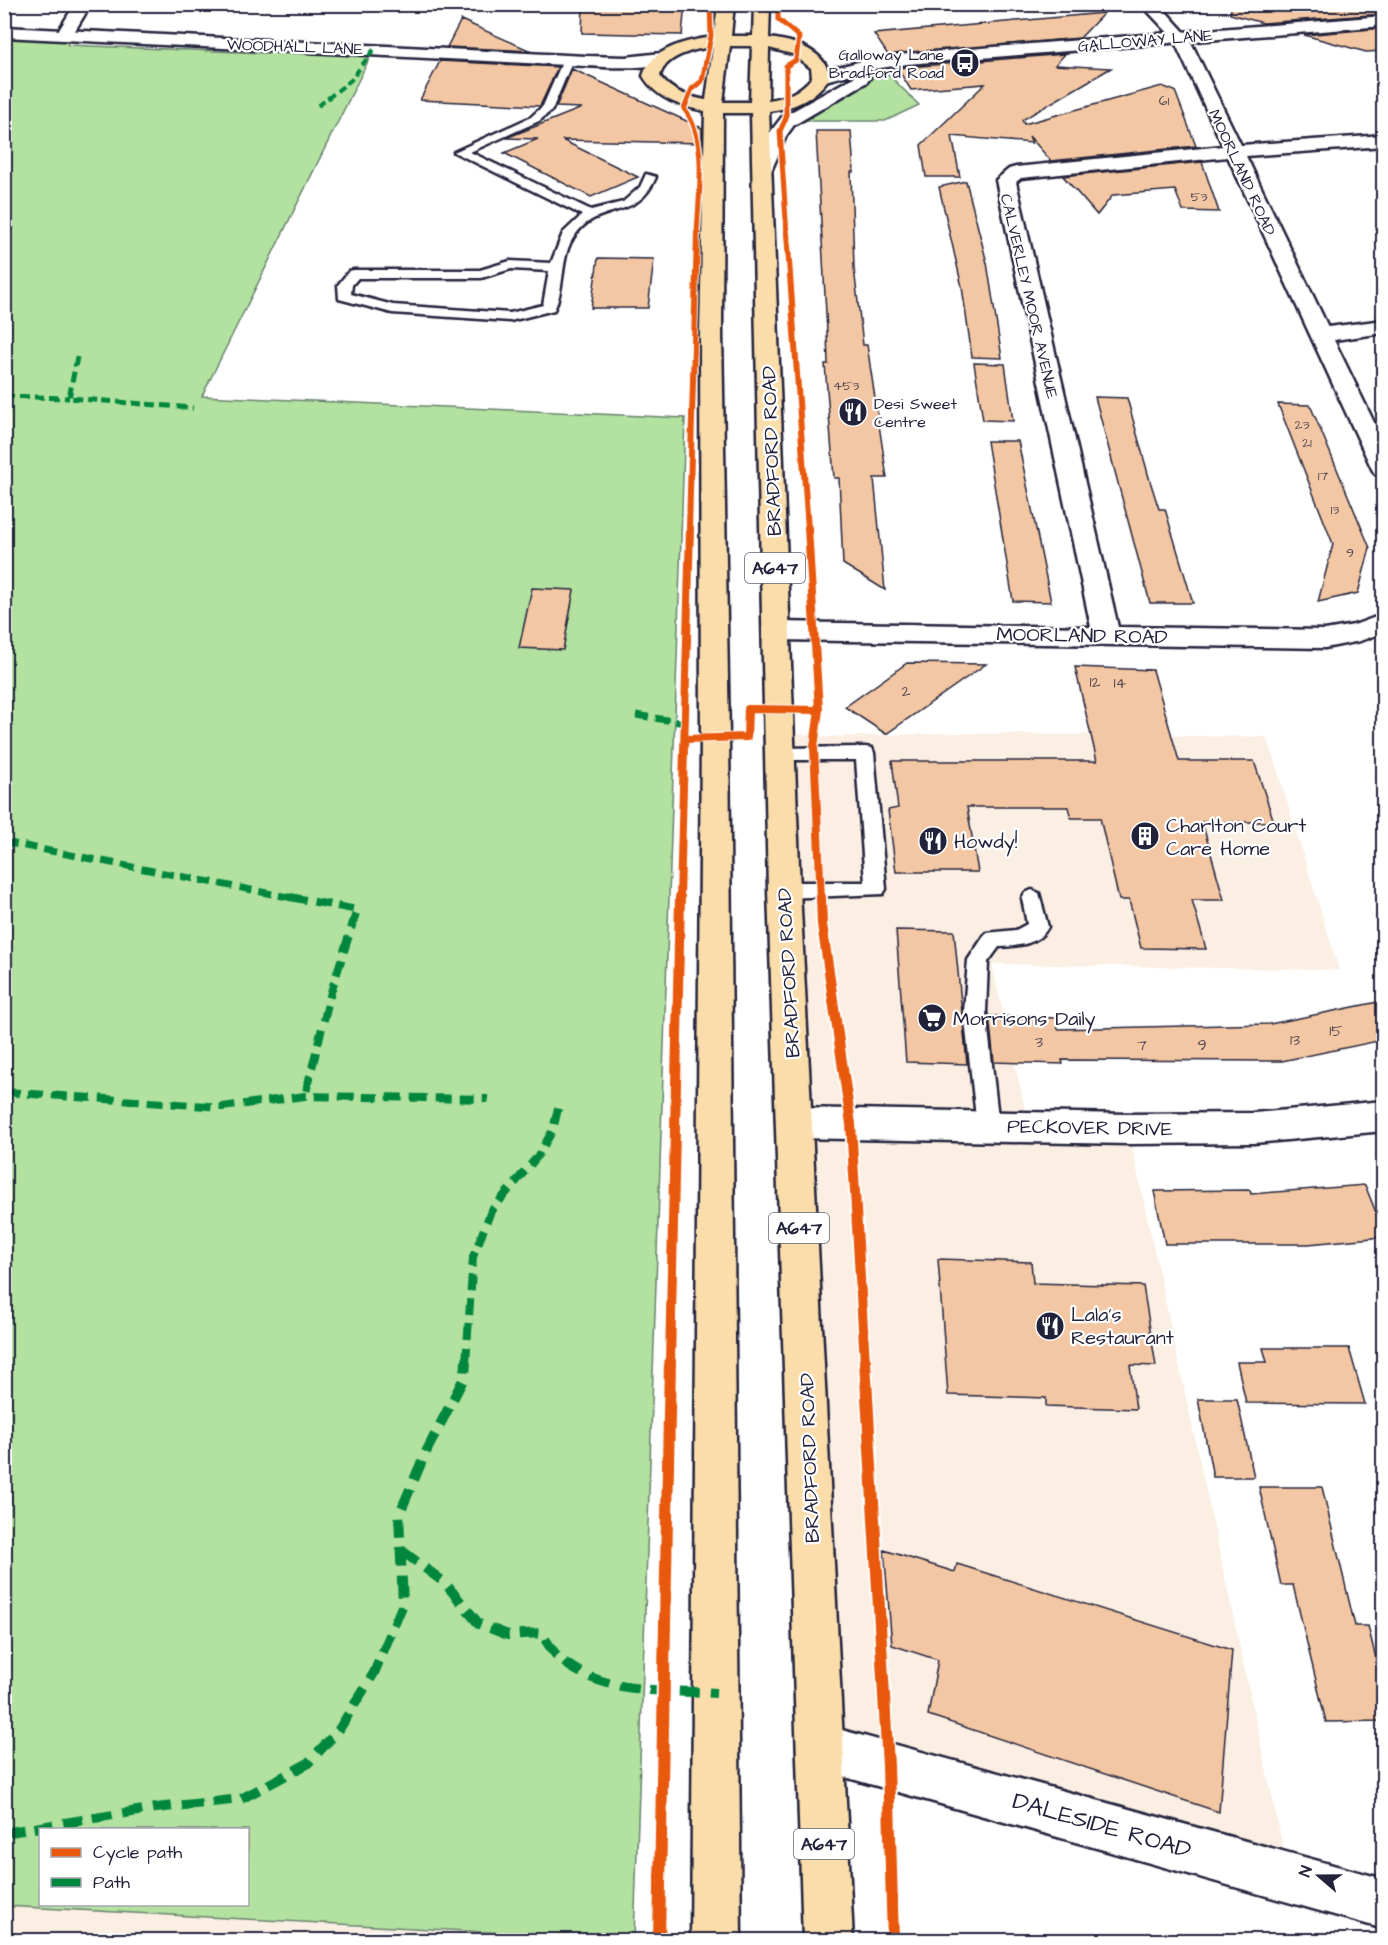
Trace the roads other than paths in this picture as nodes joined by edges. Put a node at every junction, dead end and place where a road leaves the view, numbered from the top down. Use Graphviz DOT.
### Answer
graph roads {
  1 [pos="83,4"];
  2 [pos="726,4"];
  3 [pos="762,4"];
  4 [pos="1149,4"];
  5 [pos="1383,21"];
  6 [pos="4,32"];
  7 [pos="64,35"];
  8 [pos="1180,36"];
  9 [pos="721,41"];
  10 [pos="760,42"];
  11 [pos="799,51"];
  12 [pos="661,58"];
  13 [pos="907,59"];
  14 [pos="568,60"];
  15 [pos="586,61"];
  16 [pos="821,77"];
  17 [pos="664,91"];
  18 [pos="759,106"];
  19 [pos="714,107"];
  20 [pos="1383,140"];
  21 [pos="1233,151"];
  22 [pos="762,172"];
  23 [pos="650,177"];
  24 [pos="590,214"];
  25 [pos="556,267"];
  26 [pos="1383,326"];
  27 [pos="1320,335"];
  28 [pos="1383,469"];
  29 [pos="1383,622"];
  30 [pos="777,631"];
  31 [pos="1106,636"];
  32 [pos="780,754"];
  33 [pos="784,890"];
  34 [pos="1032,898"];
  35 [pos="1383,1116"];
  36 [pos="795,1123"];
  37 [pos="988,1126"];
  38 [pos="820,1747"];
  39 [pos="1383,1904"];
  40 [pos="716,1941"];
  41 [pos="828,1941"];
  1 -- 7 [label="street"];
  2 -- 9 [label="highway"];
  3 -- 10 [label="highway, BRADFORD ROAD / A647"];
  4 -- 8 [label="street, MOORLAND ROAD"];
  5 -- 8 [label="street, GALLOWAY LANE"];
  6 -- 7 [label="street, WOODHALL LANE"];
  7 -- 14 [label="street, WOODHALL LANE"];
  8 -- 13 [label="street, GALLOWAY LANE"];
  8 -- 21 [label="street, MOORLAND ROAD"];
  9 -- 10 [label="highway"];
  9 -- 12 [label="highway"];
  9 -- 19 [label="highway"];
  10 -- 11 [label="highway"];
  10 -- 18 [label="highway, BRADFORD ROAD / A647"];
  11 -- 13 [label="street, GALLOWAY LANE"];
  11 -- 16 [label="highway"];
  12 -- 15 [label="street, WOODHALL LANE"];
  12 -- 17 [label="highway"];
  13 -- 16 [label="street, GALLOWAY LANE"];
  13 -- 22 [label="street"];
  14 -- 15 [label="street, WOODHALL LANE"];
  14 -- 24 [label="lane"];
  15 -- 17 [label="street, WOODHALL LANE"];
  16 -- 18 [label="highway"];
  17 -- 19 [label="highway"];
  18 -- 19 [label="highway"];
  18 -- 22 [label="highway, BRADFORD ROAD / A647"];
  19 -- 40 [label="highway"];
  20 -- 21 [label="street"];
  21 -- 27 [label="street, MOORLAND ROAD"];
  21 -- 31 [label="street, CALVERLEY MOOR AVENUE"];
  22 -- 30 [label="highway, BRADFORD ROAD / A647"];
  23 -- 24 [label="lane"];
  24 -- 25 [label="lane"];
  25 -- 25 [label="lane"];
  26 -- 27 [label="street"];
  27 -- 28 [label="street, MOORLAND ROAD"];
  29 -- 31 [label="street, MOORLAND ROAD"];
  30 -- 31 [label="street, MOORLAND ROAD"];
  30 -- 32 [label="highway, BRADFORD ROAD / A647"];
  32 -- 33 [label="highway, BRADFORD ROAD / A647"];
  32 -- 33 [label="lane"];
  33 -- 36 [label="highway, BRADFORD ROAD / A647"];
  34 -- 37 [label="lane"];
  35 -- 37 [label="street, PECKOVER DRIVE"];
  36 -- 37 [label="street, PECKOVER DRIVE"];
  36 -- 38 [label="highway, BRADFORD ROAD / A647"];
  38 -- 39 [label="street, DALESIDE ROAD"];
  38 -- 41 [label="highway, BRADFORD ROAD / A647"];
}
